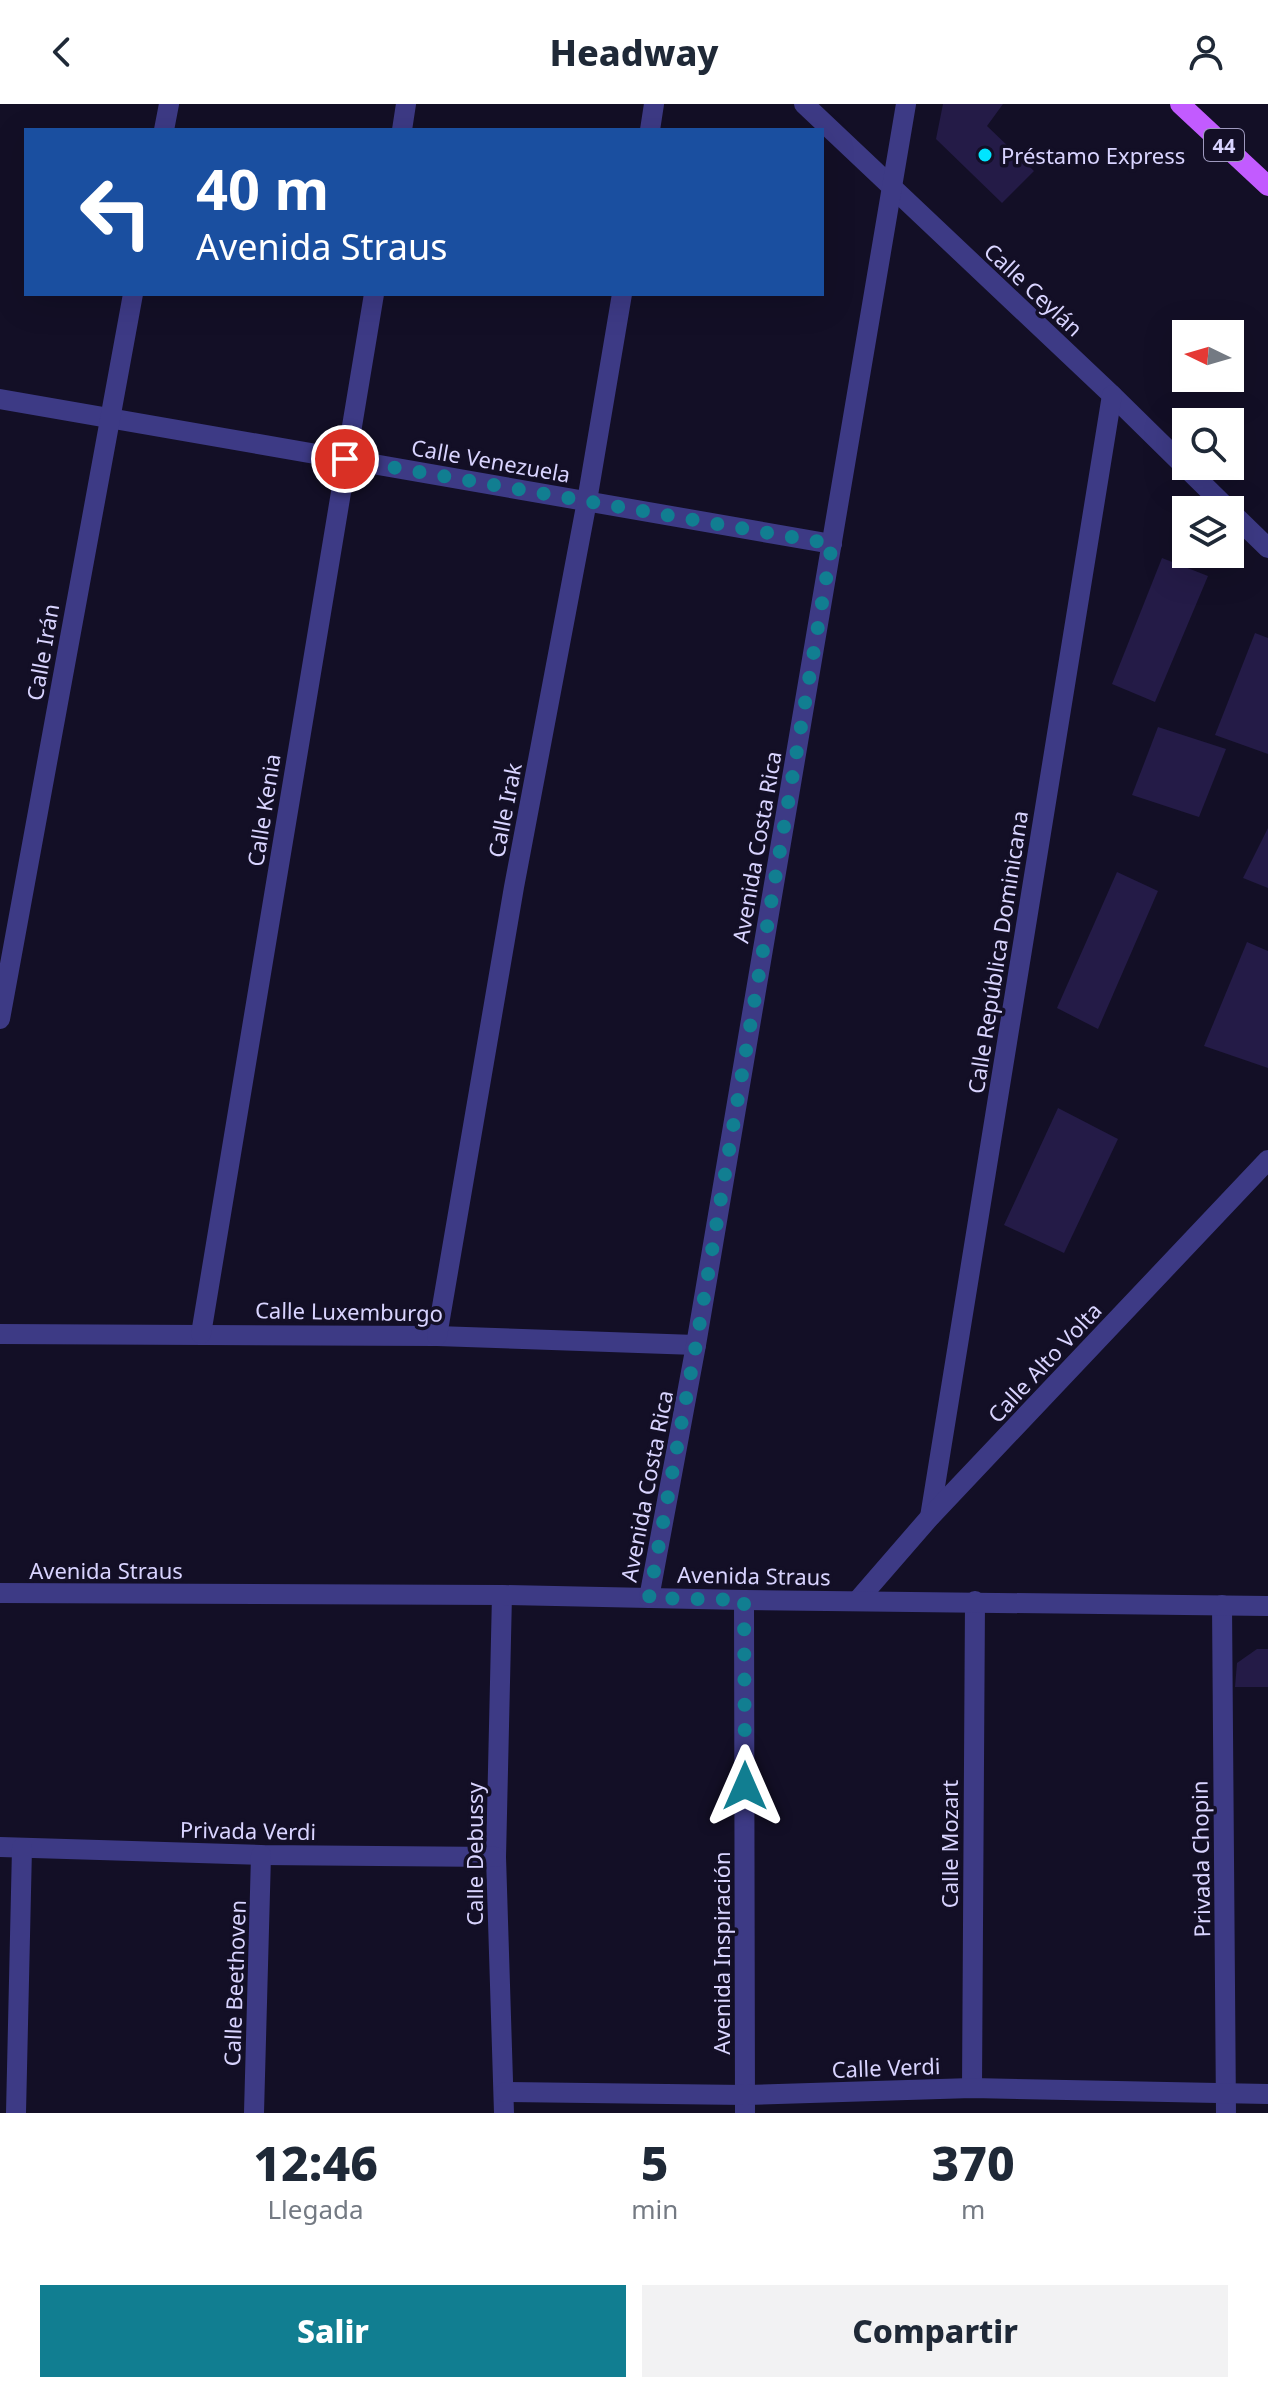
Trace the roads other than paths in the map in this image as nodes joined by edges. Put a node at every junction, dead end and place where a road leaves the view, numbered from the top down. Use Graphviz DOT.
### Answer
graph roads {
  1 [pos="169,104"];
  2 [pos="406,104"];
  3 [pos="654,104"];
  4 [pos="804,104"];
  5 [pos="906,104"];
  6 [pos="1180,104"];
  7 [pos="164,128"];
  8 [pos="402,128"];
  9 [pos="650,128"];
  10 [pos="1268,186"];
  11 [pos="892,188"];
  12 [pos="133,296"];
  13 [pos="374,296"];
  14 [pos="622,296"];
  15 [pos="1112,395"];
  16 [pos="0,399"];
  17 [pos="109,418"];
  18 [pos="345,459"];
  19 [pos="1216,496"];
  20 [pos="587,501"];
  21 [pos="1244,524"];
  22 [pos="832,544"];
  23 [pos="1268,548"];
  24 [pos="0,1019"];
  25 [pos="1268,1160"];
  26 [pos="0,1334"];
  27 [pos="201,1334"];
  28 [pos="437,1336"];
  29 [pos="696,1345"];
  30 [pos="930,1517"];
  31 [pos="0,1593"];
  32 [pos="502,1595"];
  33 [pos="649,1598"];
  34 [pos="744,1600"];
  35 [pos="858,1600"];
  36 [pos="975,1601"];
  37 [pos="1222,1605"];
  38 [pos="1268,1606"];
  39 [pos="0,1847"];
  40 [pos="22,1848"];
  41 [pos="261,1855"];
  42 [pos="496,1857"];
  43 [pos="972,2088"];
  44 [pos="505,2092"];
  45 [pos="1268,2094"];
  46 [pos="1226,2103"];
  47 [pos="746,2104"];
  48 [pos="16,2113"];
  49 [pos="254,2113"];
  50 [pos="504,2113"];
  1 -- 7 [label="street"];
  2 -- 8 [label="street"];
  3 -- 9 [label="street"];
  4 -- 11 [label="street, Calle Ceylán"];
  5 -- 11 [label="street, Avenida Costa Rica"];
  6 -- 10 [label="main road, 44"];
  11 -- 15 [label="street, Calle Ceylán"];
  11 -- 22 [label="street, Avenida Costa Rica"];
  12 -- 17 [label="street, Calle Irán"];
  13 -- 18 [label="street, Calle Kenia"];
  14 -- 20 [label="street, Calle Irak"];
  15 -- 19 [label="street, Calle Ceylán"];
  15 -- 30 [label="street, Calle República Dominicana"];
  16 -- 17 [label="street, Calle Venezuela"];
  17 -- 18 [label="street, Calle Venezuela"];
  17 -- 24 [label="street, Calle Irán"];
  18 -- 20 [label="street, Calle Venezuela"];
  18 -- 27 [label="street, Calle Kenia"];
  20 -- 22 [label="street, Calle Venezuela"];
  20 -- 28 [label="street, Calle Irak"];
  21 -- 23 [label="street, Calle Ceylán"];
  22 -- 29 [label="street, Avenida Costa Rica"];
  25 -- 30 [label="street, Calle Alto Volta"];
  26 -- 27 [label="street, Calle Luxemburgo"];
  27 -- 28 [label="street, Calle Luxemburgo"];
  28 -- 29 [label="street, Calle Luxemburgo"];
  29 -- 33 [label="street, Avenida Costa Rica"];
  30 -- 35 [label="street, Calle Alto Volta"];
  31 -- 32 [label="street, Avenida Straus"];
  32 -- 33 [label="street, Avenida Straus"];
  32 -- 42 [label="street, Calle Debussy"];
  33 -- 34 [label="street, Avenida Straus"];
  34 -- 35 [label="street, Avenida Straus"];
  34 -- 47 [label="street, Avenida Inspiración"];
  35 -- 36 [label="street, Avenida Straus"];
  36 -- 37 [label="street, Avenida Straus"];
  36 -- 43 [label="street, Calle Mozart"];
  37 -- 38 [label="street, Avenida Straus"];
  37 -- 46 [label="street, Privada Chopin"];
  39 -- 40 [label="street, Privada Verdi"];
  40 -- 41 [label="street, Privada Verdi"];
  40 -- 48 [label="street"];
  41 -- 42 [label="street, Privada Verdi"];
  41 -- 49 [label="street, Calle Beethoven"];
  42 -- 44 [label="street, Calle Debussy"];
  43 -- 46 [label="street, Calle Verdi"];
  43 -- 47 [label="street, Calle Verdi"];
  44 -- 47 [label="street, Calle Verdi"];
  44 -- 50 [label="street, Calle Debussy"];
  45 -- 46 [label="street, Calle Verdi"];
}
